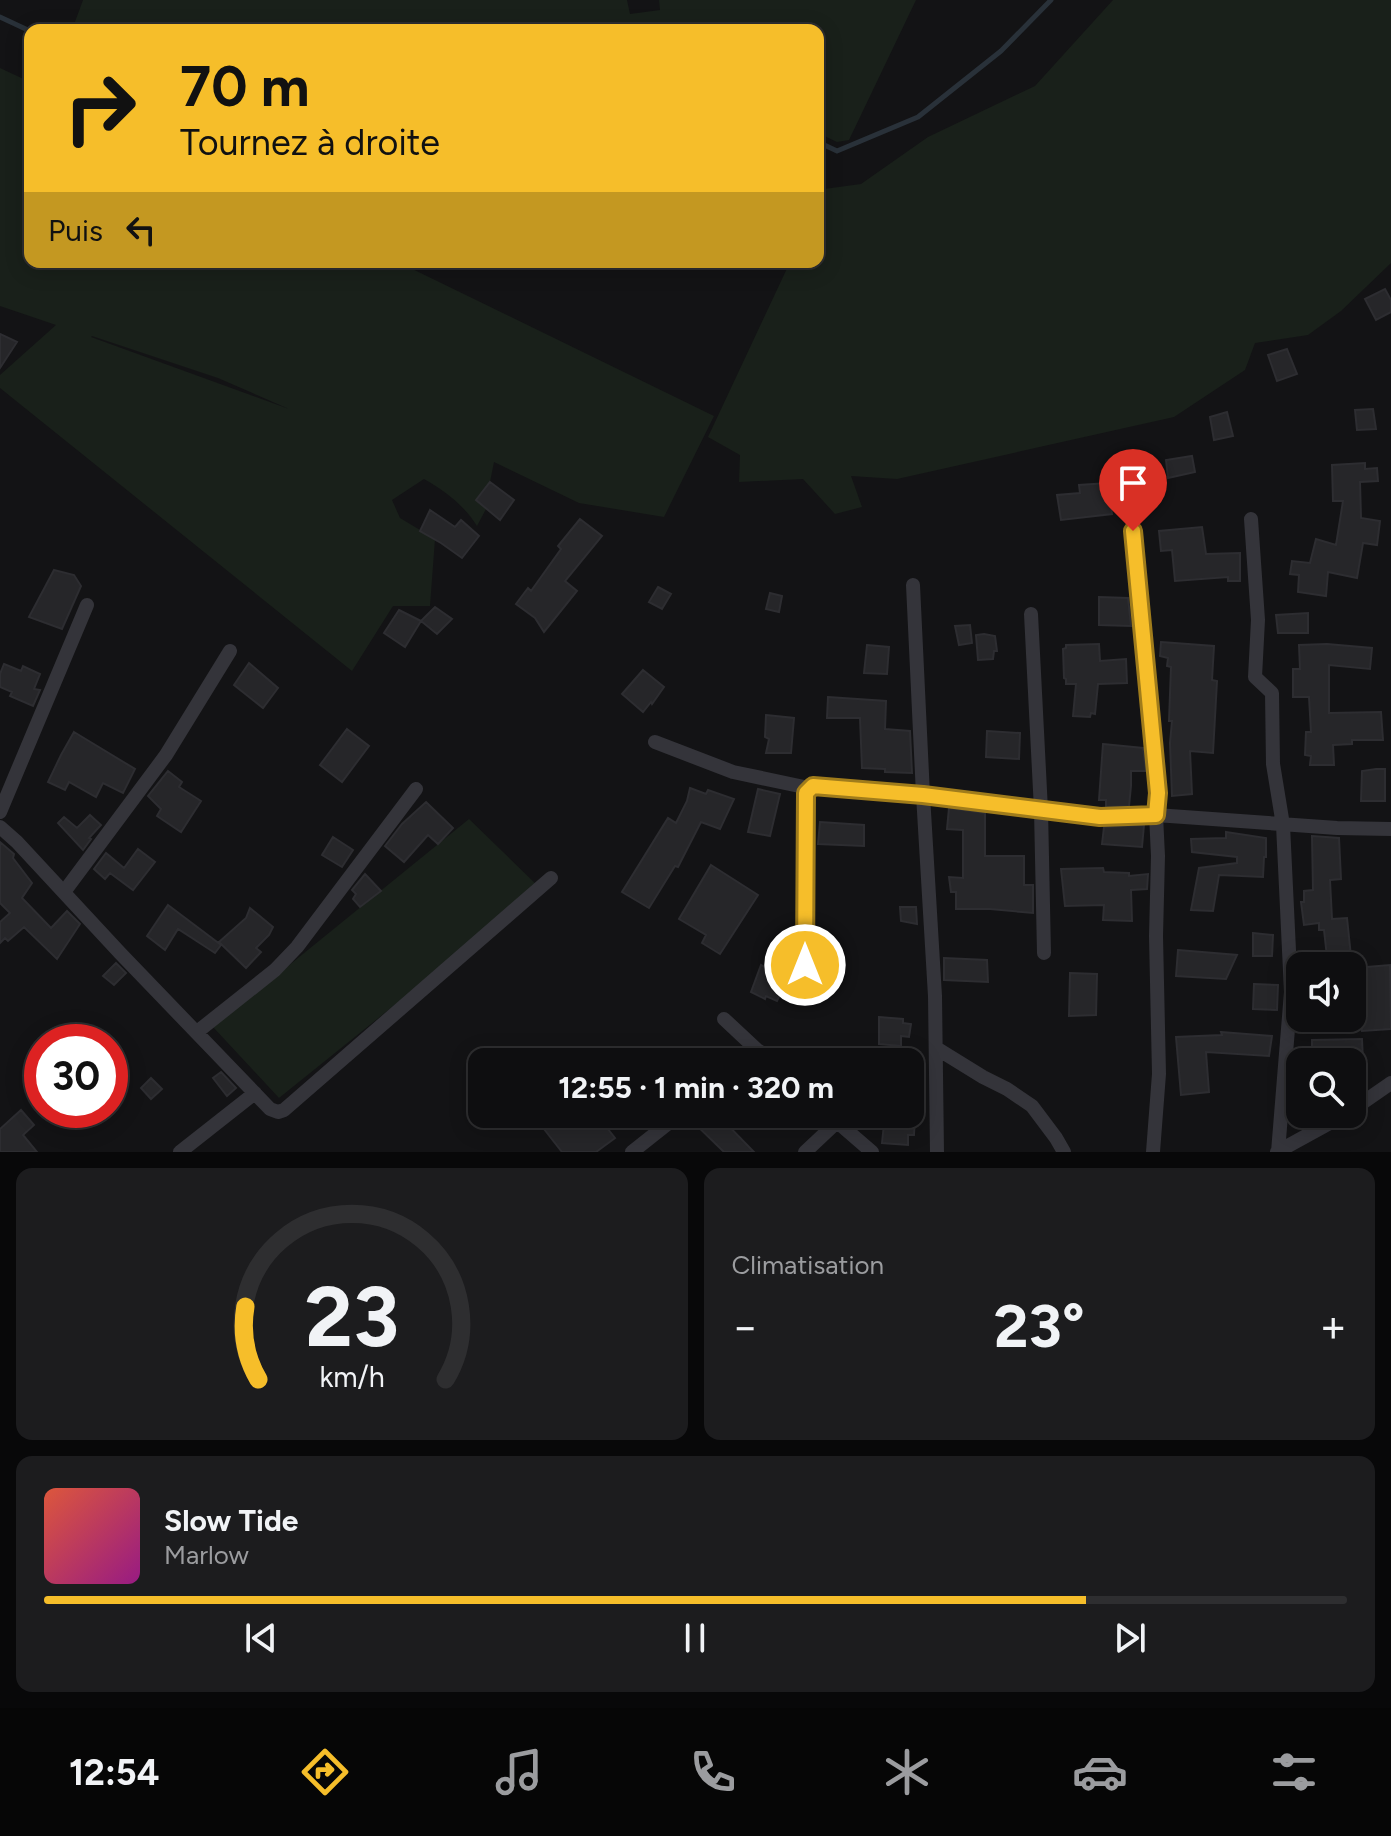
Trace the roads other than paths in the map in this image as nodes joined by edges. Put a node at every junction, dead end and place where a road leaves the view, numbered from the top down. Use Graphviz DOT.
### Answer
graph roads {
  1 [pos="1131,502"];
  2 [pos="1251,519"];
  3 [pos="913,585"];
  4 [pos="87,605"];
  5 [pos="1031,614"];
  6 [pos="230,651"];
  7 [pos="655,742"];
  8 [pos="809,788"];
  9 [pos="416,789"];
  10 [pos="923,795"];
  11 [pos="1041,810"];
  12 [pos="0,812"];
  13 [pos="1156,815"];
  14 [pos="1283,825"];
  15 [pos="0,827"];
  16 [pos="1391,829"];
  17 [pos="551,878"];
  18 [pos="64,892"];
  19 [pos="1044,953"];
  20 [pos="805,965"];
  21 [pos="724,1019"];
  22 [pos="197,1032"];
  23 [pos="756,1048"];
  24 [pos="936,1048"];
  25 [pos="1391,1083"];
  26 [pos="255,1093"];
  27 [pos="1366,1100"];
  28 [pos="662,1128"];
  29 [pos="824,1128"];
  30 [pos="844,1128"];
  31 [pos="1321,1128"];
  32 [pos="180,1152"];
  33 [pos="632,1152"];
  34 [pos="805,1152"];
  35 [pos="872,1152"];
  36 [pos="937,1152"];
  37 [pos="1064,1152"];
  38 [pos="1153,1152"];
  39 [pos="1278,1152"];
  1 -- 13 [label="street"];
  2 -- 14 [label="street"];
  3 -- 10 [label="street"];
  4 -- 12 [label="street"];
  5 -- 11 [label="street"];
  6 -- 18 [label="street"];
  7 -- 8 [label="street"];
  8 -- 10 [label="street"];
  8 -- 20 [label="street"];
  9 -- 22 [label="street"];
  10 -- 11 [label="street"];
  10 -- 24 [label="street"];
  11 -- 13 [label="street"];
  11 -- 19 [label="street"];
  13 -- 14 [label="street"];
  13 -- 38 [label="street"];
  14 -- 16 [label="street"];
  14 -- 39 [label="street"];
  15 -- 18 [label="street"];
  17 -- 26 [label="street"];
  18 -- 22 [label="street"];
  21 -- 23 [label="street"];
  22 -- 26 [label="street"];
  24 -- 36 [label="street"];
  24 -- 37 [label="street"];
  25 -- 27 [label="street"];
  26 -- 32 [label="street"];
  28 -- 33 [label="street"];
  29 -- 34 [label="street"];
  30 -- 35 [label="street"];
  31 -- 39 [label="street"];
}
